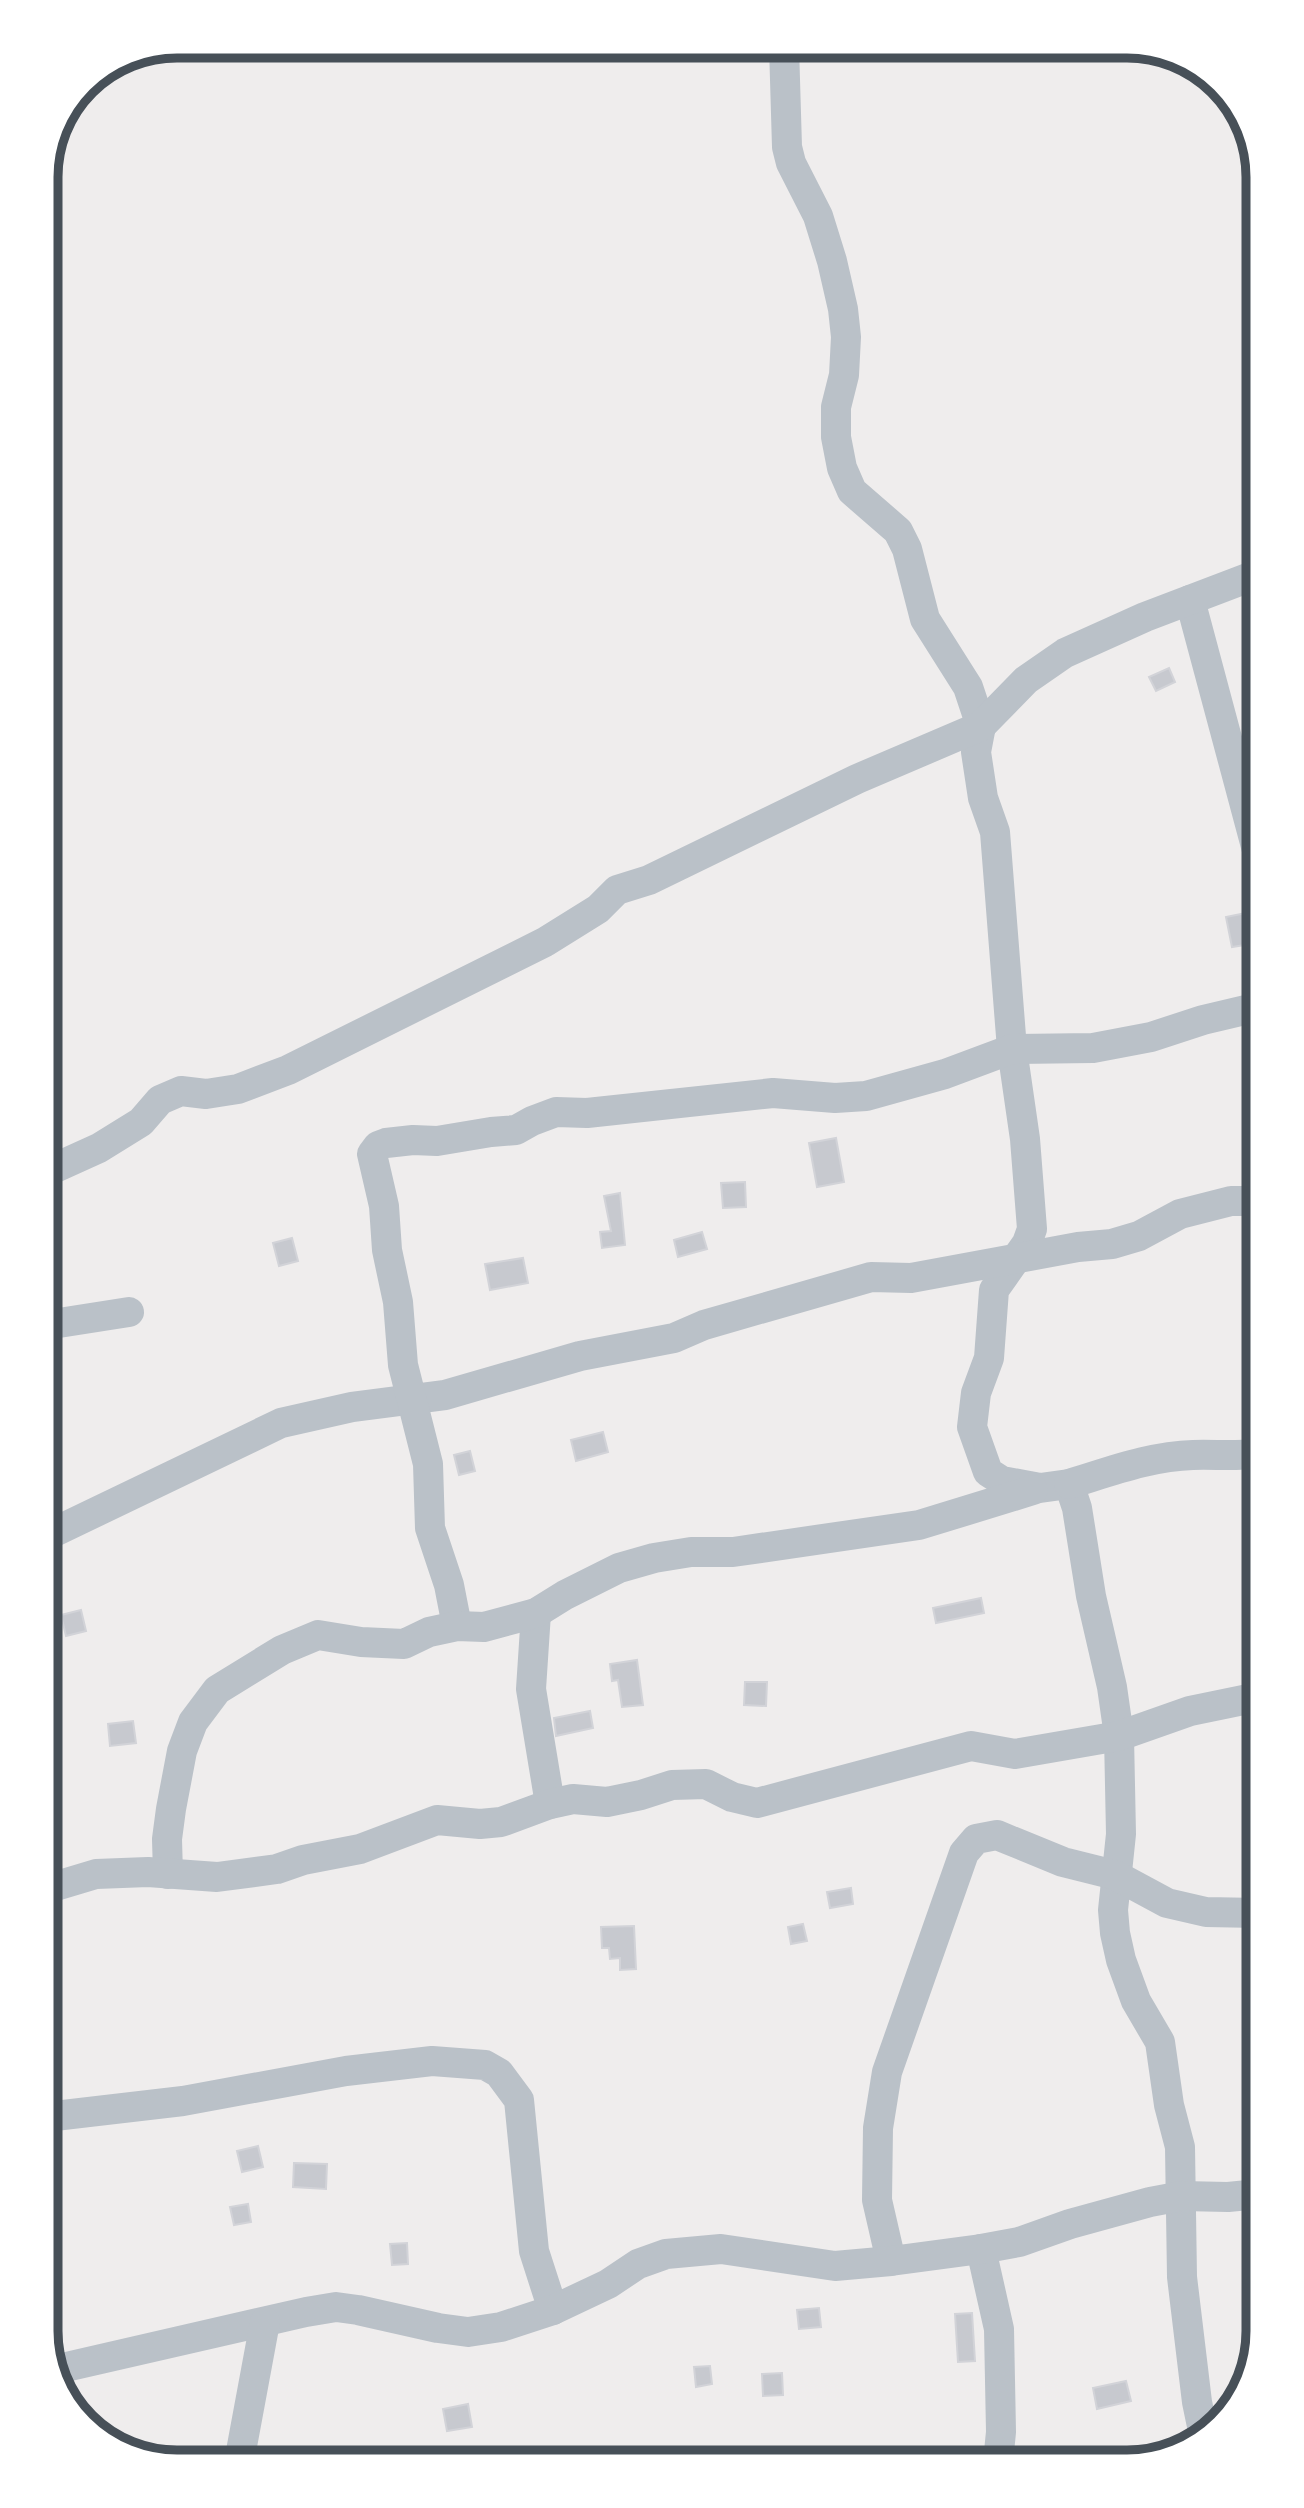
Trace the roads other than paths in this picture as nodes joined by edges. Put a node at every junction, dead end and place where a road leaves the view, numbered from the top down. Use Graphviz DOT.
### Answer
graph roads {
  1 [pos="784,58"];
  2 [pos="1246,579"];
  3 [pos="1190,600"];
  4 [pos="981,726"];
  5 [pos="1246,809"];
  6 [pos="1246,1010"];
  7 [pos="1012,1049"];
  8 [pos="58,1167"];
  9 [pos="1246,1201"];
  10 [pos="1015,1258"];
  11 [pos="129,1312"];
  12 [pos="58,1323"];
  13 [pos="413,1401"];
  14 [pos="1246,1455"];
  15 [pos="1055,1486"];
  16 [pos="58,1530"];
  17 [pos="536,1613"];
  18 [pos="457,1626"];
  19 [pos="1246,1699"];
  20 [pos="1119,1736"];
  21 [pos="551,1804"];
  22 [pos="168,1874"];
  23 [pos="1115,1875"];
  24 [pos="58,1885"];
  25 [pos="1246,1913"];
  26 [pos="58,2116"];
  27 [pos="1246,2195"];
  28 [pos="1182,2196"];
  29 [pos="981,2249"];
  30 [pos="891,2261"];
  31 [pos="553,2310"];
  32 [pos="265,2322"];
  33 [pos="64,2368"];
  34 [pos="1202,2424"];
  35 [pos="241,2450"];
  36 [pos="999,2450"];
  1 -- 4 [label="street"];
  2 -- 3 [label="street"];
  3 -- 4 [label="street"];
  3 -- 5 [label="street"];
  4 -- 7 [label="street"];
  4 -- 8 [label="street"];
  6 -- 7 [label="street"];
  7 -- 10 [label="street"];
  7 -- 13 [label="street"];
  9 -- 10 [label="street"];
  10 -- 13 [label="street"];
  10 -- 15 [label="street"];
  11 -- 12 [label="street"];
  13 -- 16 [label="street"];
  13 -- 18 [label="street"];
  14 -- 15 [label="street"];
  15 -- 17 [label="street"];
  15 -- 20 [label="street"];
  17 -- 18 [label="street"];
  17 -- 21 [label="street"];
  18 -- 22 [label="street"];
  19 -- 20 [label="street"];
  20 -- 21 [label="street"];
  20 -- 23 [label="street"];
  21 -- 22 [label="street"];
  22 -- 24 [label="street"];
  23 -- 25 [label="street"];
  23 -- 28 [label="street"];
  23 -- 30 [label="street"];
  26 -- 31 [label="street"];
  27 -- 28 [label="street"];
  28 -- 29 [label="street"];
  28 -- 34 [label="street"];
  29 -- 30 [label="street"];
  29 -- 36 [label="street"];
  30 -- 31 [label="street"];
  31 -- 32 [label="street"];
  32 -- 33 [label="street"];
  32 -- 35 [label="street"];
}
